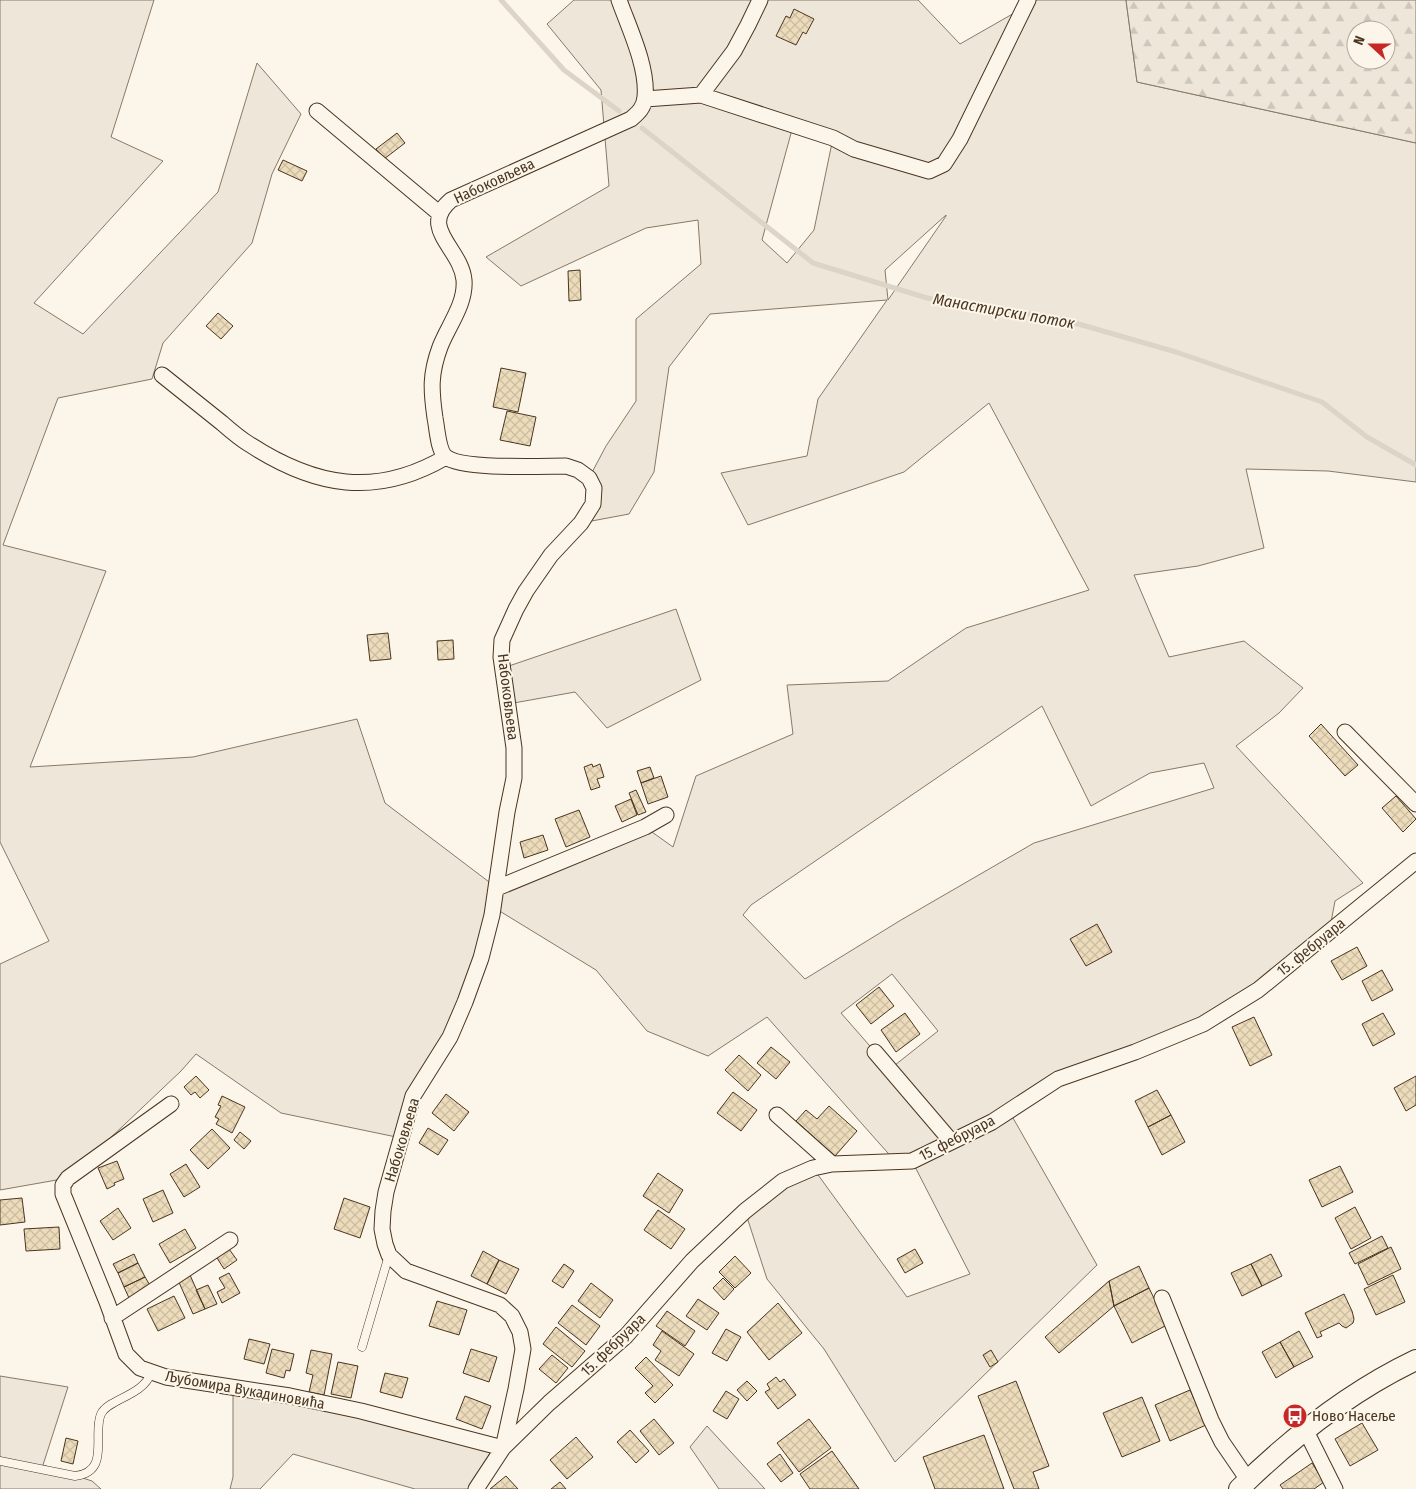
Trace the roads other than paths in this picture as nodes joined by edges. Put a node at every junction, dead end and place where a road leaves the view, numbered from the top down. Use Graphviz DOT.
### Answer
graph roads {
  1 [pos="619,0"];
  2 [pos="760,0"];
  3 [pos="1028,0"];
  4 [pos="701,95"];
  5 [pos="645,99"];
  6 [pos="317,111"];
  7 [pos="440,214"];
  8 [pos="162,375"];
  9 [pos="446,457"];
  10 [pos="1345,732"];
  11 [pos="1416,804"];
  12 [pos="666,815"];
  13 [pos="1416,861"];
  14 [pos="497,888"];
  15 [pos="875,1052"];
  16 [pos="171,1104"];
  17 [pos="777,1115"];
  18 [pos="951,1141"];
  19 [pos="832,1164"];
  20 [pos="230,1240"];
  21 [pos="389,1255"];
  22 [pos="1162,1298"];
  23 [pos="112,1318"];
  24 [pos="362,1347"];
  25 [pos="1416,1360"];
  26 [pos="151,1373"];
  27 [pos="1305,1429"];
  28 [pos="503,1448"];
  29 [pos="0,1461"];
  30 [pos="1244,1485"];
  31 [pos="476,1489"];
  32 [pos="1335,1489"];
  1 -- 5 [label="street"];
  2 -- 4 [label="street"];
  3 -- 4 [label="street"];
  4 -- 5 [label="street"];
  5 -- 7 [label="street, Набоковљева"];
  6 -- 7 [label="street"];
  7 -- 9 [label="street, Набоковљева"];
  8 -- 9 [label="street"];
  9 -- 14 [label="street, Набоковљева"];
  10 -- 11 [label="street"];
  12 -- 14 [label="street"];
  13 -- 18 [label="street, 15. фебруара"];
  14 -- 21 [label="street, Набоковљева"];
  15 -- 18 [label="street"];
  16 -- 23 [label="street, Љубомира Вукадиновића"];
  17 -- 19 [label="street"];
  18 -- 19 [label="street, 15. фебруара"];
  19 -- 28 [label="street, 15. фебруара"];
  20 -- 23 [label="street"];
  21 -- 24 [label="lane"];
  21 -- 28 [label="street"];
  22 -- 30 [label="street"];
  23 -- 26 [label="street, Љубомира Вукадиновића"];
  25 -- 27 [label="main road"];
  26 -- 28 [label="street, Љубомира Вукадиновића"];
  26 -- 29 [label="lane"];
  27 -- 30 [label="main road"];
  27 -- 32 [label="street"];
  28 -- 31 [label="street"];
}
